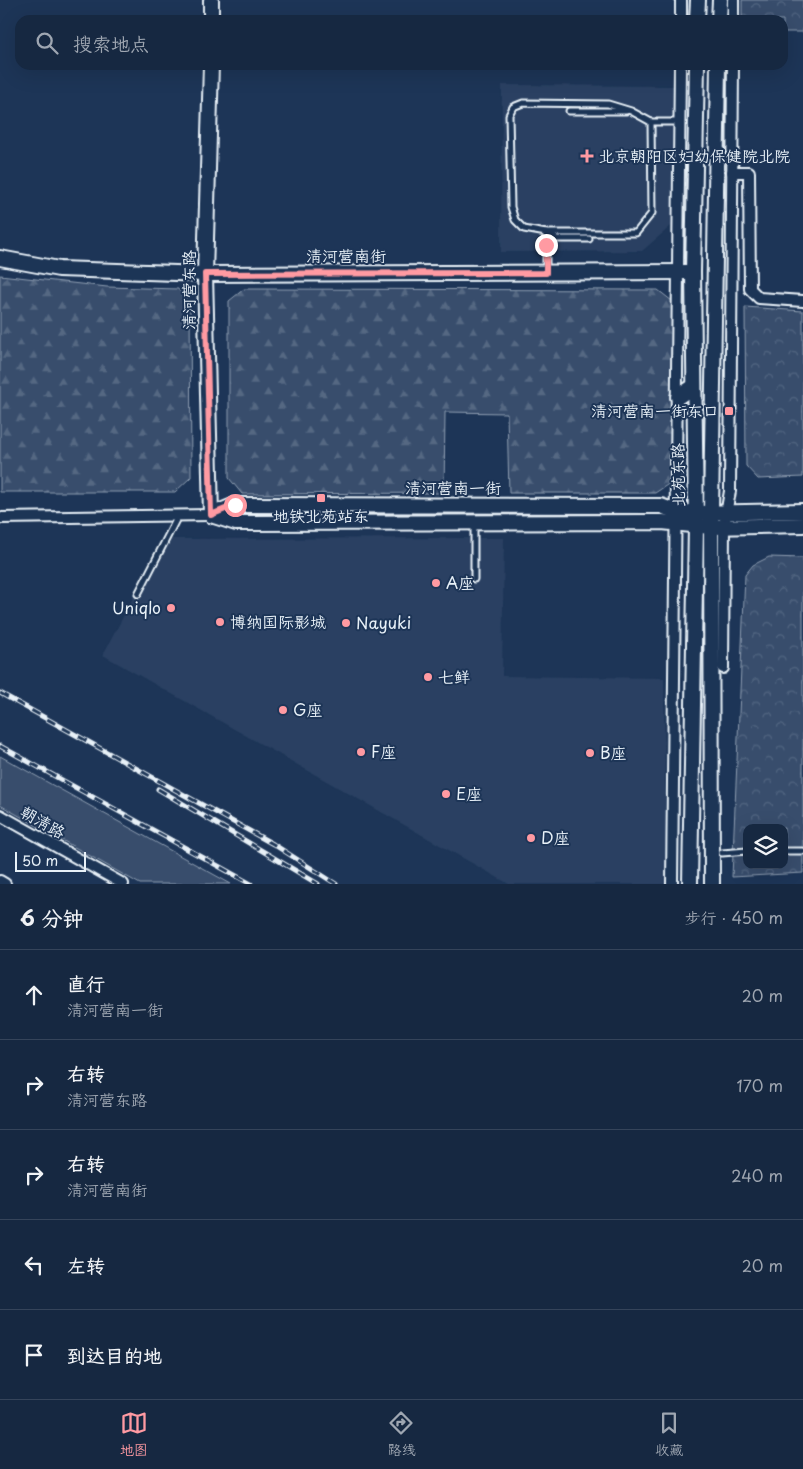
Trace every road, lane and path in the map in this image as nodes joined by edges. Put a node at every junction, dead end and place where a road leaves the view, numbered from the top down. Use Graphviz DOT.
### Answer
graph roads {
  1 [pos="211,0"];
  2 [pos="681,0"];
  3 [pos="698,0"];
  4 [pos="720,0"];
  5 [pos="733,0"];
  6 [pos="211,15"];
  7 [pos="681,15"];
  8 [pos="698,15"];
  9 [pos="719,15"];
  10 [pos="733,15"];
  11 [pos="211,70"];
  12 [pos="680,70"];
  13 [pos="697,70"];
  14 [pos="718,70"];
  15 [pos="733,70"];
  16 [pos="569,111"];
  17 [pos="631,111"];
  18 [pos="651,122"];
  19 [pos="680,122"];
  20 [pos="732,172"];
  21 [pos="546,233"];
  22 [pos="589,239"];
  23 [pos="0,258"];
  24 [pos="686,272"];
  25 [pos="546,273"];
  26 [pos="205,274"];
  27 [pos="803,301"];
  28 [pos="694,386"];
  29 [pos="678,398"];
  30 [pos="803,511"];
  31 [pos="711,512"];
  32 [pos="726,512"];
  33 [pos="211,515"];
  34 [pos="178,516"];
  35 [pos="0,518"];
  36 [pos="677,518"];
  37 [pos="696,519"];
  38 [pos="474,522"];
  39 [pos="803,525"];
  40 [pos="717,527"];
  41 [pos="474,579"];
  42 [pos="138,594"];
  43 [pos="723,668"];
  44 [pos="712,682"];
  45 [pos="0,815"];
  46 [pos="743,851"];
  47 [pos="788,851"];
  48 [pos="722,852"];
  49 [pos="803,852"];
  50 [pos="0,881"];
  51 [pos="5,884"];
  52 [pos="123,884"];
  53 [pos="672,884"];
  54 [pos="690,884"];
  55 [pos="712,884"];
  1 -- 6 [label="street"];
  2 -- 7 [label="street"];
  3 -- 8 [label="street"];
  4 -- 9 [label="street"];
  5 -- 10 [label="street"];
  11 -- 26 [label="street, 清河营东路"];
  12 -- 19 [label="street"];
  13 -- 24 [label="street, 北苑东路"];
  14 -- 31 [label="street, 北苑东路"];
  15 -- 20 [label="street"];
  16 -- 17 [label="lane"];
  17 -- 18 [label="lane"];
  17 -- 21 [label="lane"];
  18 -- 19 [label="lane"];
  18 -- 21 [label="lane"];
  19 -- 24 [label="street"];
  20 -- 27 [label="street"];
  20 -- 32 [label="street"];
  21 -- 22 [label="lane"];
  21 -- 25 [label="lane"];
  23 -- 26 [label="street, 清河营南街"];
  24 -- 25 [label="street, 清河营南街"];
  24 -- 28 [label="street, 北苑东路"];
  24 -- 29 [label="street"];
  25 -- 26 [label="street, 清河营南街"];
  26 -- 33 [label="street, 清河营东路"];
  28 -- 29 [label="street"];
  28 -- 37 [label="street, 北苑东路"];
  29 -- 36 [label="street"];
  30 -- 32 [label="street"];
  31 -- 32 [label="street"];
  31 -- 37 [label="street"];
  31 -- 40 [label="street, 北苑东路"];
  32 -- 40 [label="street"];
  33 -- 34 [label="street, 清河营南一街"];
  33 -- 36 [label="street, 清河营南一街"];
  33 -- 38 [label="street, 清河营南一街"];
  34 -- 35 [label="street, 清河营南一街"];
  34 -- 42 [label="lane"];
  36 -- 37 [label="street, 清河营南一街"];
  36 -- 38 [label="street, 清河营南一街"];
  36 -- 53 [label="street"];
  37 -- 40 [label="street"];
  37 -- 54 [label="street, 北苑东路"];
  38 -- 41 [label="lane"];
  39 -- 40 [label="street"];
  40 -- 43 [label="street"];
  40 -- 44 [label="street, 北苑东路"];
  43 -- 44 [label="street"];
  44 -- 55 [label="street, 北苑东路"];
  45 -- 52 [label="street, 朝清路"];
  46 -- 48 [label="lane"];
  47 -- 49 [label="lane"];
  50 -- 51 [label="street"];
}
